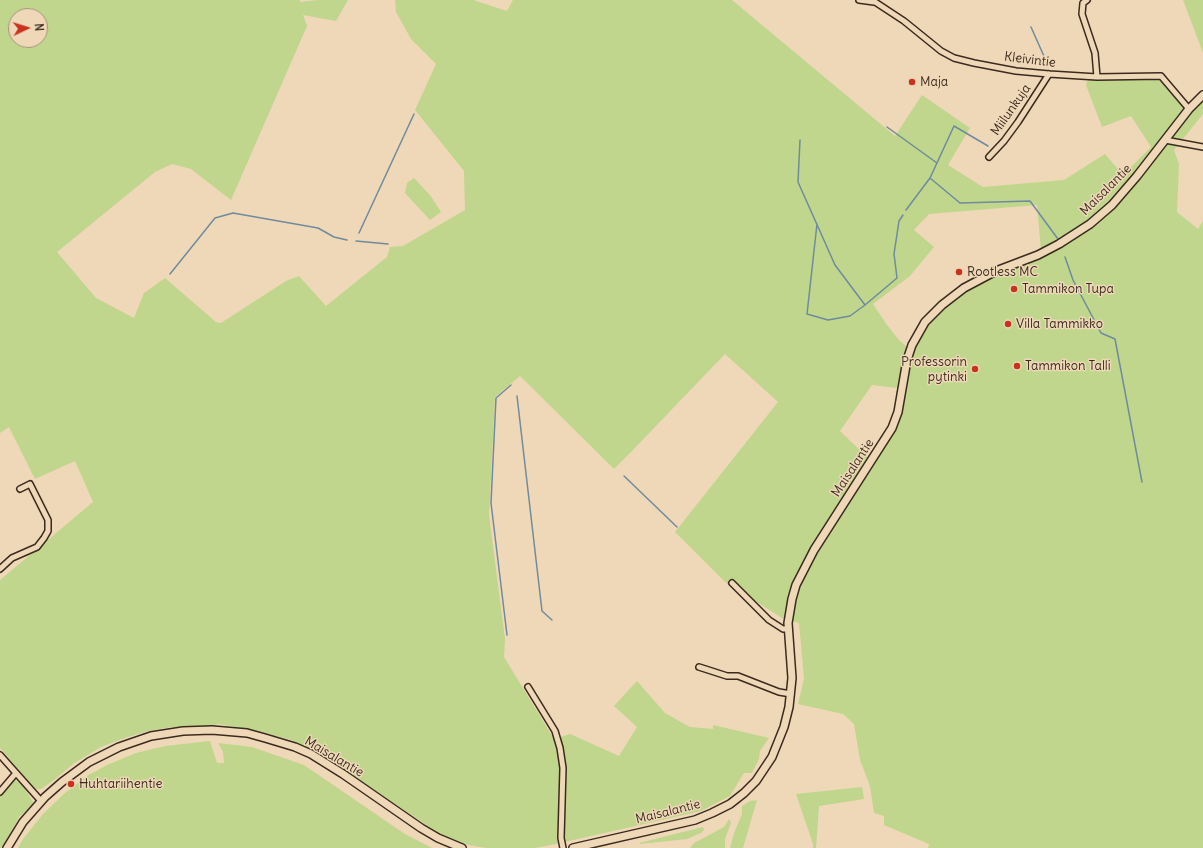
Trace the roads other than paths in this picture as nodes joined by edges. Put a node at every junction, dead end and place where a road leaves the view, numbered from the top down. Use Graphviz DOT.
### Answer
graph roads {
  1 [pos="859,0"];
  2 [pos="1087,0"];
  3 [pos="873,1"];
  4 [pos="1049,74"];
  5 [pos="1097,77"];
  6 [pos="1203,95"];
  7 [pos="1189,109"];
  8 [pos="1165,140"];
  9 [pos="1203,147"];
  10 [pos="989,157"];
  11 [pos="20,489"];
  12 [pos="0,569"];
  13 [pos="732,583"];
  14 [pos="788,629"];
  15 [pos="699,667"];
  16 [pos="528,687"];
  17 [pos="791,694"];
  18 [pos="0,754"];
  19 [pos="16,772"];
  20 [pos="0,792"];
  21 [pos="41,801"];
  22 [pos="7,848"];
  23 [pos="462,848"];
  24 [pos="563,848"];
  25 [pos="573,848"];
  1 -- 3 [label="street"];
  2 -- 5 [label="street"];
  3 -- 4 [label="street, Kleivintie"];
  4 -- 5 [label="street, Kleivintie"];
  4 -- 10 [label="street, Miilunkuja"];
  5 -- 7 [label="street, Kleivintie"];
  6 -- 7 [label="main road, Maisalantie"];
  7 -- 8 [label="main road, Maisalantie"];
  8 -- 9 [label="street"];
  8 -- 14 [label="main road, Maisalantie"];
  11 -- 12 [label="street"];
  13 -- 14 [label="street"];
  14 -- 17 [label="main road, Maisalantie"];
  15 -- 17 [label="street"];
  16 -- 24 [label="street"];
  17 -- 25 [label="main road, Maisalantie"];
  18 -- 19 [label="street"];
  19 -- 20 [label="street"];
  19 -- 21 [label="street"];
  21 -- 22 [label="main road, Maisalantie"];
  21 -- 23 [label="main road, Maisalantie"];
}
